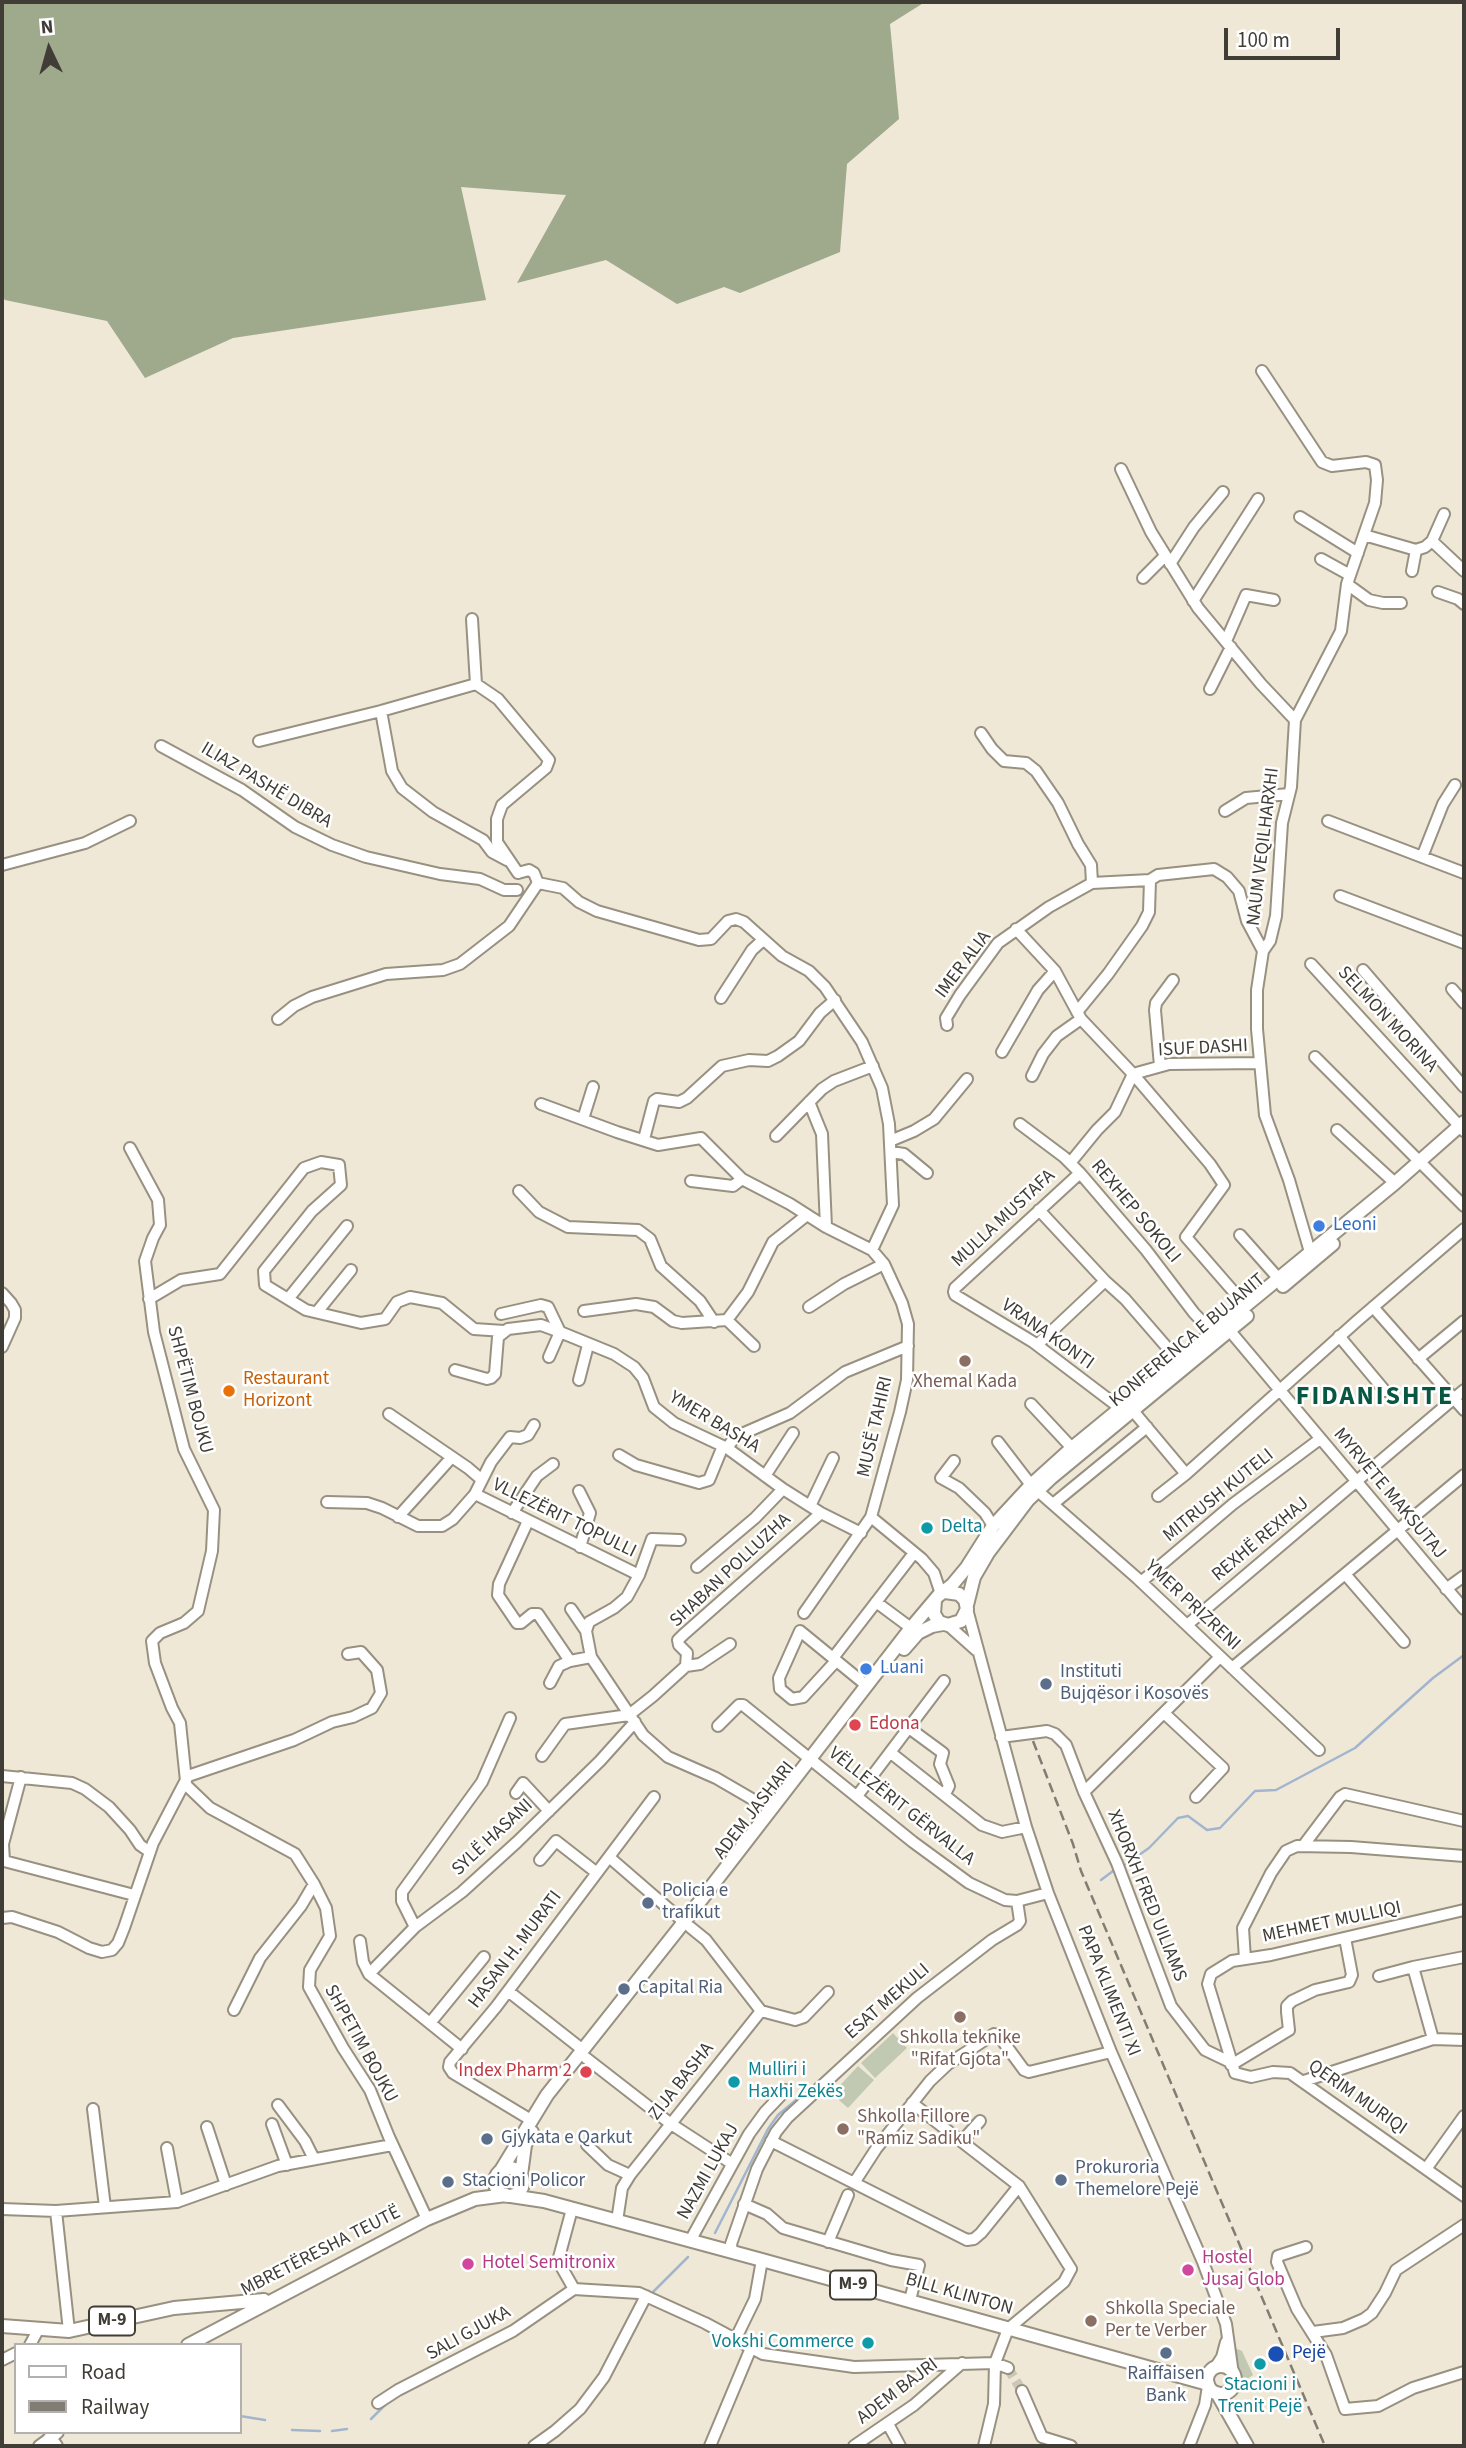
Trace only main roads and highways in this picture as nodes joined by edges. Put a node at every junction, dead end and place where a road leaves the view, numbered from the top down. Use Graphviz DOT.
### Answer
graph roads {
  1 [pos="1463,1127"];
  2 [pos="1423,1163"];
  3 [pos="1313,1255"];
  4 [pos="1181,1365"];
  5 [pos="1129,1409"];
  6 [pos="1034,1488"];
  7 [pos="941,1595"];
  8 [pos="967,1607"];
  9 [pos="946,1625"];
  10 [pos="814,1761"];
  11 [pos="687,1924"];
  12 [pos="584,2054"];
  13 [pos="497,2176"];
  14 [pos="522,2179"];
  15 [pos="509,2196"];
  16 [pos="475,2199"];
  17 [pos="544,2201"];
  18 [pos="272,2299"];
  19 [pos="2,2326"];
  20 [pos="192,2343"];
  21 [pos="1214,2369"];
  22 [pos="1161,2372"];
  23 [pos="1232,2388"];
  24 [pos="1212,2389"];
  25 [pos="1234,2423"];
  26 [pos="1247,2446"];
  1 -- 2 [label="main road, KONFERENCA E BUJANIT"];
  2 -- 3 [label="main road, KONFERENCA E BUJANIT"];
  2 -- 3 [label="main road, KONFERENCA E BUJANIT"];
  3 -- 4 [label="main road, KONFERENCA E BUJANIT"];
  3 -- 4 [label="main road, KONFERENCA E BUJANIT"];
  4 -- 5 [label="main road, KONFERENCA E BUJANIT"];
  5 -- 6 [label="main road, KONFERENCA E BUJANIT"];
  5 -- 6 [label="main road, KONFERENCA E BUJANIT"];
  6 -- 7 [label="main road, KONFERENCA E BUJANIT"];
  6 -- 8 [label="main road, KONFERENCA E BUJANIT"];
  7 -- 8 [label="main road"];
  7 -- 9 [label="main road"];
  7 -- 10 [label="main road, ADEM JASHARI"];
  8 -- 9 [label="main road"];
  9 -- 10 [label="main road, ADEM JASHARI"];
  10 -- 11 [label="main road, ADEM JASHARI"];
  10 -- 11 [label="main road, ADEM JASHARI"];
  11 -- 12 [label="main road, ADEM JASHARI"];
  12 -- 13 [label="main road, ADEM JASHARI"];
  12 -- 14 [label="main road, ADEM JASHARI"];
  13 -- 14 [label="main road"];
  13 -- 15 [label="main road"];
  13 -- 16 [label="main road, MBRETËRESHA TEUTË / M-9"];
  14 -- 15 [label="main road"];
  14 -- 17 [label="main road, BILL KLINTON / M-9"];
  15 -- 16 [label="main road, MBRETËRESHA TEUTË / M-9"];
  15 -- 17 [label="main road, BILL KLINTON / M-9"];
  16 -- 18 [label="main road, MBRETËRESHA TEUTË / M-9"];
  17 -- 22 [label="main road, BILL KLINTON / M-9"];
  18 -- 19 [label="main road, M-9"];
  18 -- 20 [label="main road, MBRETËRESHA TEUTË"];
  21 -- 22 [label="main road, BILL KLINTON / M-9"];
  21 -- 23 [label="main road, PAPA KLIMENTI XI / M-9"];
  21 -- 24 [label="main road"];
  22 -- 24 [label="main road, BILL KLINTON / M-9"];
  23 -- 24 [label="main road"];
  23 -- 25 [label="main road, PAPA KLIMENTI XI"];
  24 -- 25 [label="main road"];
  25 -- 26 [label="main road"];
}
